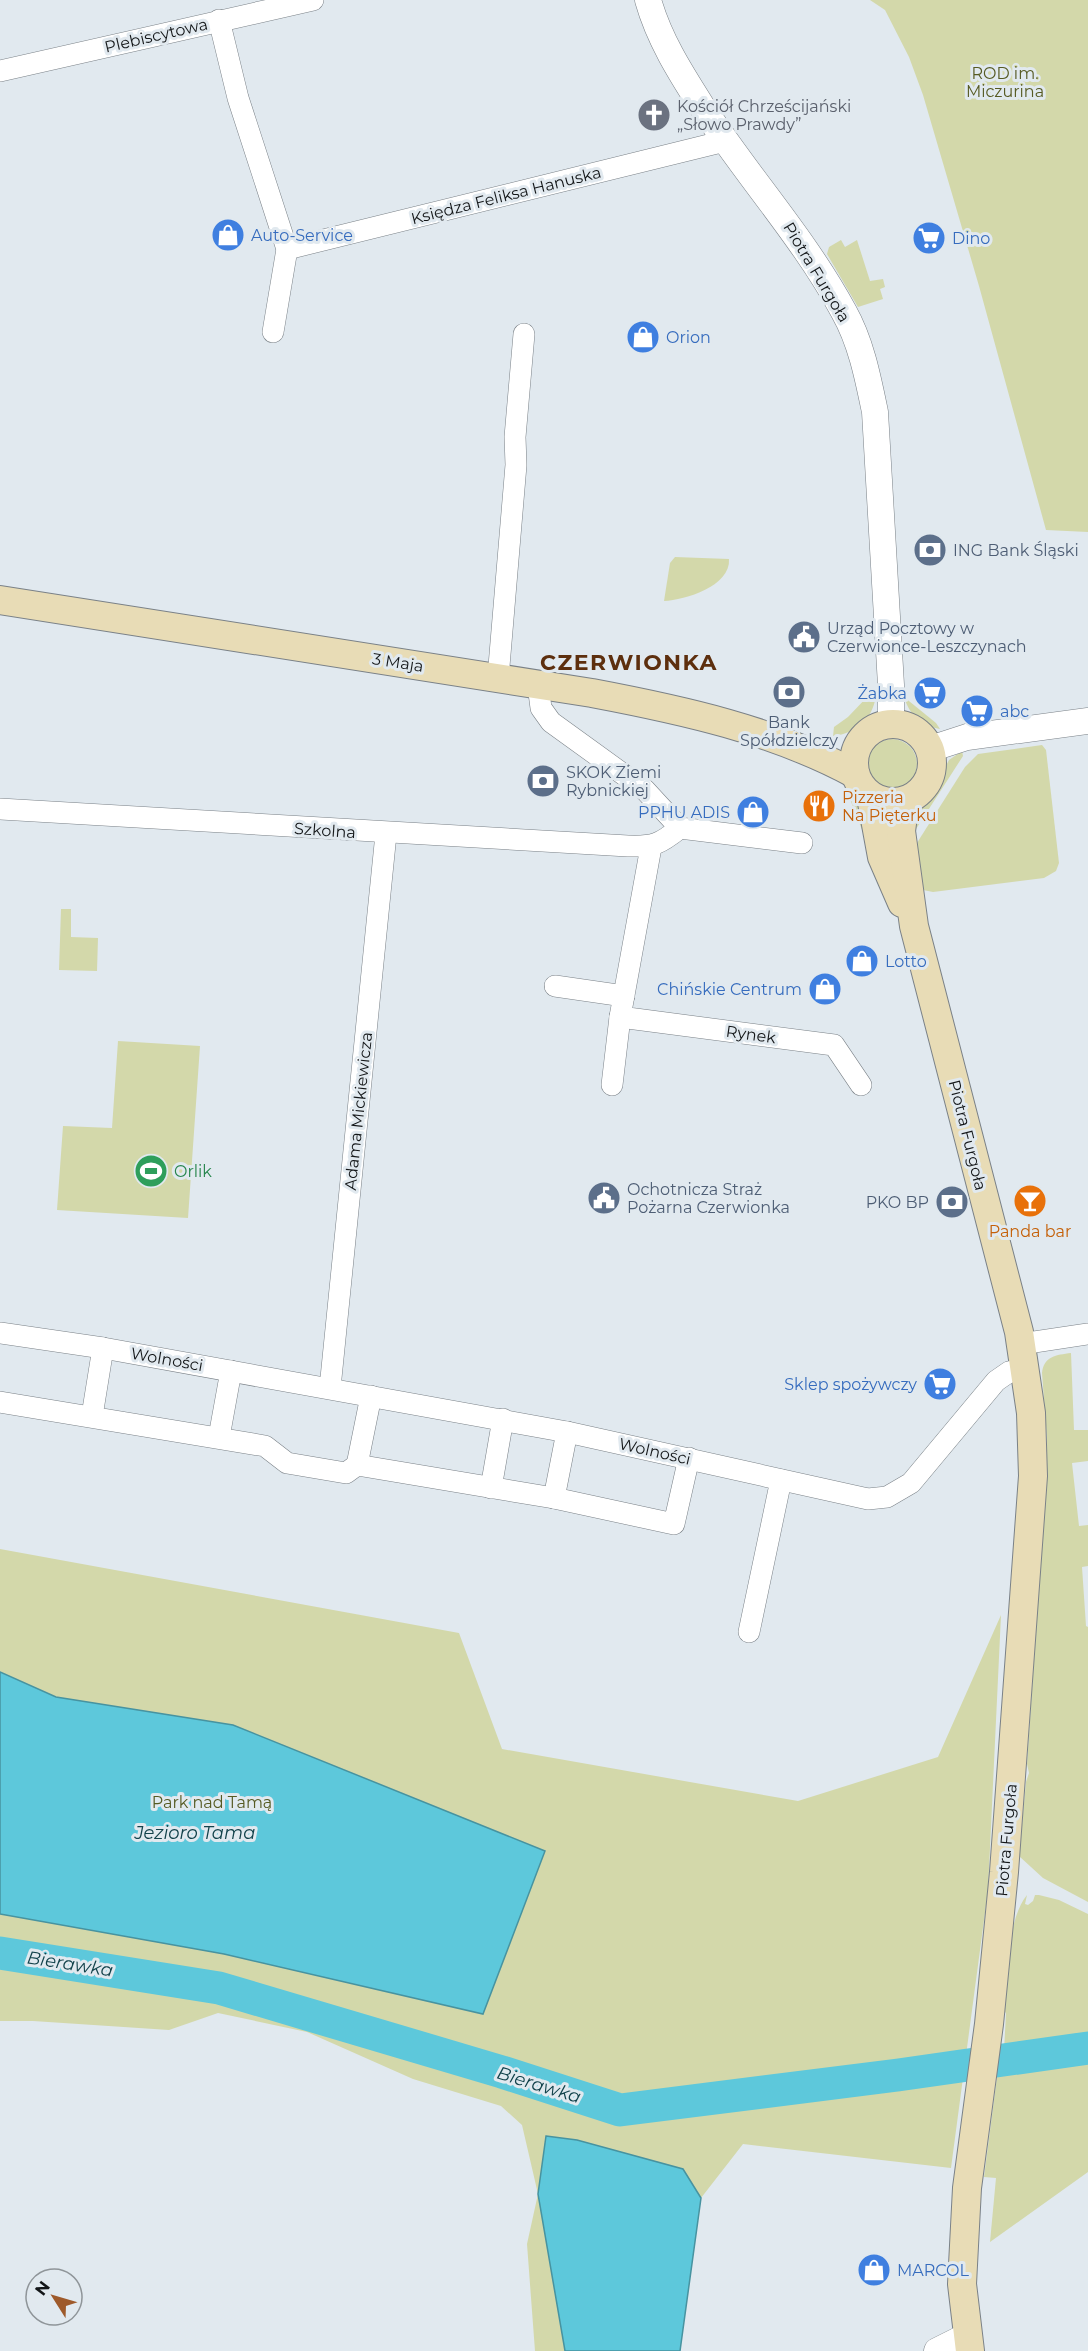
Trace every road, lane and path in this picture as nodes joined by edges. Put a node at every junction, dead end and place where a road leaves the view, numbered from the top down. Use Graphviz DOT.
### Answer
graph roads {
  1 [pos="313,0"];
  2 [pos="648,0"];
  3 [pos="219,20"];
  4 [pos="0,71"];
  5 [pos="724,141"];
  6 [pos="287,249"];
  7 [pos="273,332"];
  8 [pos="524,334"];
  9 [pos="0,600"];
  10 [pos="498,678"];
  11 [pos="538,685"];
  12 [pos="1088,721"];
  13 [pos="891,724"];
  14 [pos="862,739"];
  15 [pos="791,744"];
  16 [pos="930,749"];
  17 [pos="855,774"];
  18 [pos="872,797"];
  19 [pos="904,801"];
  20 [pos="0,809"];
  21 [pos="680,828"];
  22 [pos="386,834"];
  23 [pos="802,843"];
  24 [pos="651,847"];
  25 [pos="914,926"];
  26 [pos="555,986"];
  27 [pos="624,996"];
  28 [pos="621,1017"];
  29 [pos="612,1085"];
  30 [pos="861,1085"];
  31 [pos="0,1333"];
  32 [pos="1088,1335"];
  33 [pos="103,1348"];
  34 [pos="1023,1356"];
  35 [pos="231,1371"];
  36 [pos="330,1389"];
  37 [pos="371,1396"];
  38 [pos="0,1402"];
  39 [pos="92,1416"];
  40 [pos="503,1419"];
  41 [pos="567,1431"];
  42 [pos="219,1437"];
  43 [pos="689,1458"];
  44 [pos="357,1465"];
  45 [pos="781,1480"];
  46 [pos="491,1488"];
  47 [pos="554,1498"];
  48 [pos="749,1632"];
  49 [pos="969,2343"];
  50 [pos="938,2351"];
  1 -- 3 [label="street, Plebiscytowa"];
  2 -- 5 [label="street, Piotra Furgoła"];
  3 -- 4 [label="street, Plebiscytowa"];
  3 -- 6 [label="street"];
  5 -- 6 [label="street, Księdza Feliksa Hanuska"];
  5 -- 13 [label="street, Piotra Furgoła"];
  6 -- 7 [label="street"];
  8 -- 10 [label="street"];
  9 -- 10 [label="main road, 3 Maja"];
  10 -- 11 [label="main road, 3 Maja"];
  11 -- 15 [label="main road, 3 Maja"];
  11 -- 21 [label="street"];
  12 -- 16 [label="street"];
  13 -- 14 [label="main road"];
  13 -- 16 [label="main road"];
  14 -- 15 [label="main road, 3 Maja"];
  14 -- 17 [label="main road"];
  15 -- 17 [label="main road, 3 Maja"];
  16 -- 19 [label="main road"];
  17 -- 18 [label="main road"];
  18 -- 19 [label="main road"];
  18 -- 25 [label="main road, Piotra Furgoła"];
  19 -- 25 [label="main road, Piotra Furgoła"];
  20 -- 22 [label="street, Szkolna"];
  21 -- 23 [label="street"];
  21 -- 24 [label="street"];
  22 -- 24 [label="street, Szkolna"];
  22 -- 36 [label="street, Adama Mickiewicza"];
  24 -- 27 [label="street"];
  25 -- 34 [label="main road, Piotra Furgoła"];
  26 -- 27 [label="street"];
  27 -- 28 [label="street"];
  28 -- 29 [label="street"];
  28 -- 30 [label="street, Rynek"];
  31 -- 33 [label="street, Wolności"];
  32 -- 34 [label="street"];
  33 -- 35 [label="street, Wolności"];
  33 -- 39 [label="street"];
  34 -- 45 [label="street, Wolności"];
  34 -- 49 [label="main road, Piotra Furgoła"];
  35 -- 36 [label="street, Wolności"];
  35 -- 42 [label="street"];
  36 -- 37 [label="street, Wolności"];
  37 -- 40 [label="street, Wolności"];
  37 -- 44 [label="street"];
  38 -- 39 [label="street"];
  39 -- 42 [label="street"];
  40 -- 41 [label="street, Wolności"];
  40 -- 46 [label="street"];
  41 -- 43 [label="street, Wolności"];
  41 -- 47 [label="street"];
  42 -- 44 [label="street"];
  43 -- 45 [label="street, Wolności"];
  43 -- 47 [label="street"];
  44 -- 46 [label="street"];
  45 -- 48 [label="street"];
  46 -- 47 [label="street"];
  49 -- 50 [label="street"];
}
